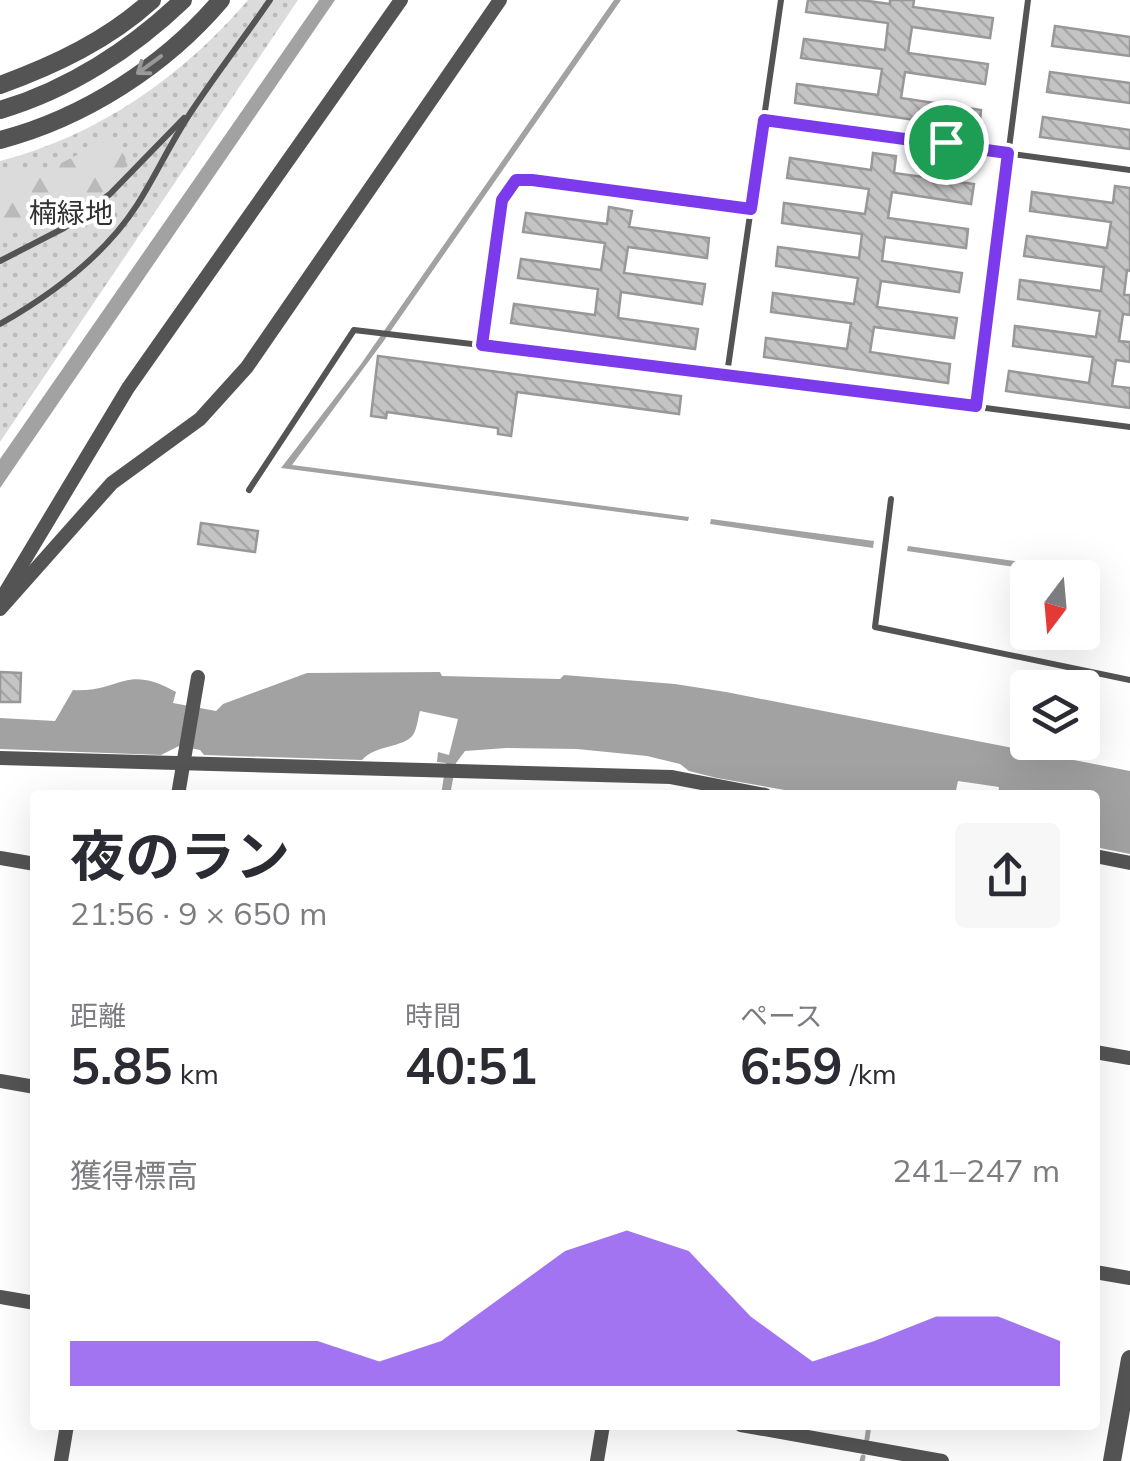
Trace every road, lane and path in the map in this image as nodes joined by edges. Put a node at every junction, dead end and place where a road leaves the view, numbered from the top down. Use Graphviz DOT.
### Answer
graph roads {
  1 [pos="152,0"];
  2 [pos="182,0"];
  3 [pos="221,0"];
  4 [pos="270,0"];
  5 [pos="401,0"];
  6 [pos="500,0"];
  7 [pos="780,0"];
  8 [pos="1028,0"];
  9 [pos="0,85"];
  10 [pos="0,110"];
  11 [pos="189,114"];
  12 [pos="764,120"];
  13 [pos="0,140"];
  14 [pos="1008,153"];
  15 [pos="1130,170"];
  16 [pos="751,209"];
  17 [pos="0,262"];
  18 [pos="0,324"];
  19 [pos="482,345"];
  20 [pos="727,374"];
  21 [pos="976,406"];
  22 [pos="1130,428"];
  23 [pos="249,490"];
  24 [pos="891,498"];
  25 [pos="0,601"];
  26 [pos="0,609"];
  27 [pos="1130,680"];
  28 [pos="197,684"];
  29 [pos="0,758"];
  30 [pos="185,758"];
  31 [pos="179,790"];
  32 [pos="713,790"];
  33 [pos="1100,857"];
  34 [pos="0,858"];
  35 [pos="30,863"];
  36 [pos="1130,863"];
  37 [pos="1100,1053"];
  38 [pos="1130,1058"];
  39 [pos="0,1080"];
  40 [pos="30,1086"];
  41 [pos="1100,1273"];
  42 [pos="1130,1278"];
  43 [pos="0,1297"];
  44 [pos="30,1302"];
  45 [pos="1130,1359"];
  46 [pos="66,1430"];
  47 [pos="602,1430"];
  48 [pos="769,1430"];
  49 [pos="61,1461"];
  50 [pos="597,1461"];
  51 [pos="942,1461"];
  52 [pos="1112,1461"];
  1 -- 9 [label="street"];
  2 -- 10 [label="street"];
  3 -- 13 [label="street, one-way"];
  4 -- 11 [label="lane"];
  5 -- 25 [label="street"];
  6 -- 26 [label="street"];
  7 -- 12 [label="lane"];
  8 -- 14 [label="lane"];
  11 -- 17 [label="lane"];
  11 -- 18 [label="lane"];
  12 -- 14 [label="lane"];
  12 -- 16 [label="lane"];
  14 -- 15 [label="lane"];
  14 -- 21 [label="lane"];
  16 -- 19 [label="lane"];
  16 -- 20 [label="lane"];
  19 -- 20 [label="lane"];
  19 -- 23 [label="lane"];
  20 -- 21 [label="lane"];
  21 -- 22 [label="lane"];
  24 -- 27 [label="lane"];
  28 -- 30 [label="street"];
  29 -- 30 [label="street"];
  30 -- 31 [label="street"];
  30 -- 32 [label="street"];
  33 -- 36 [label="street"];
  34 -- 35 [label="street"];
  37 -- 38 [label="street"];
  39 -- 40 [label="street"];
  41 -- 42 [label="street"];
  43 -- 44 [label="street"];
  45 -- 52 [label="street"];
  46 -- 49 [label="street"];
  47 -- 50 [label="street"];
  48 -- 51 [label="street"];
}
